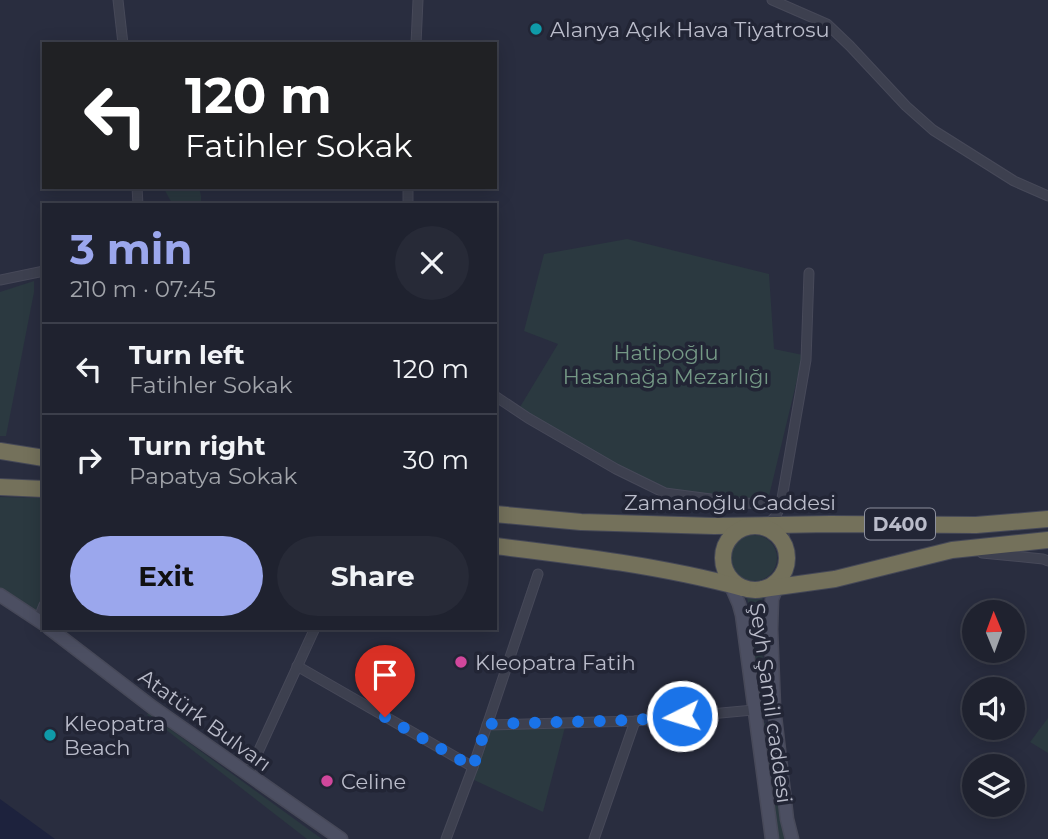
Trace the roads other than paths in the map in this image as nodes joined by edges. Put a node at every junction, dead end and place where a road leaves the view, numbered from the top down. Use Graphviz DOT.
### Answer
graph roads {
  1 [pos="118,0"];
  2 [pos="418,0"];
  3 [pos="772,0"];
  4 [pos="123,42"];
  5 [pos="416,42"];
  6 [pos="1048,196"];
  7 [pos="42,271"];
  8 [pos="809,272"];
  9 [pos="0,281"];
  10 [pos="497,397"];
  11 [pos="0,451"];
  12 [pos="42,458"];
  13 [pos="0,487"];
  14 [pos="42,489"];
  15 [pos="781,504"];
  16 [pos="497,514"];
  17 [pos="1048,519"];
  18 [pos="767,525"];
  19 [pos="1048,540"];
  20 [pos="497,546"];
  21 [pos="785,547"];
  22 [pos="952,550"];
  23 [pos="1048,561"];
  24 [pos="538,574"];
  25 [pos="733,582"];
  26 [pos="774,584"];
  27 [pos="0,595"];
  28 [pos="41,622"];
  29 [pos="52,630"];
  30 [pos="314,630"];
  31 [pos="297,666"];
  32 [pos="774,708"];
  33 [pos="754,709"];
  34 [pos="635,720"];
  35 [pos="487,724"];
  36 [pos="473,767"];
  37 [pos="248,774"];
  38 [pos="341,839"];
  39 [pos="446,839"];
  40 [pos="594,839"];
  41 [pos="772,839"];
  42 [pos="792,839"];
  1 -- 4 [label="street"];
  2 -- 5 [label="street"];
  3 -- 6 [label="street"];
  7 -- 9 [label="street"];
  8 -- 15 [label="street"];
  10 -- 15 [label="street"];
  11 -- 12 [label="highway"];
  13 -- 14 [label="highway"];
  15 -- 18 [label="street"];
  15 -- 18 [label="street"];
  16 -- 18 [label="highway, Zamanoğlu Caddesi / D400"];
  17 -- 18 [label="highway, Zamanoğlu Caddesi / D400"];
  18 -- 21 [label="street"];
  18 -- 21 [label="highway"];
  18 -- 25 [label="highway"];
  19 -- 22 [label="highway, D400"];
  20 -- 25 [label="highway"];
  21 -- 26 [label="highway"];
  22 -- 23 [label="street"];
  22 -- 26 [label="highway, D400"];
  24 -- 35 [label="street"];
  25 -- 26 [label="highway"];
  25 -- 33 [label="main road, Şeyh Şamil caddesi"];
  26 -- 32 [label="main road, Şeyh Şamil caddesi"];
  27 -- 28 [label="main road"];
  29 -- 37 [label="main road, Atatürk Bulvarı"];
  30 -- 31 [label="street"];
  31 -- 36 [label="street"];
  31 -- 37 [label="street"];
  32 -- 33 [label="street"];
  32 -- 42 [label="main road, Şeyh Şamil caddesi"];
  33 -- 34 [label="street"];
  33 -- 41 [label="main road, Şeyh Şamil caddesi"];
  34 -- 35 [label="street"];
  34 -- 40 [label="street"];
  35 -- 36 [label="street"];
  36 -- 39 [label="street"];
  37 -- 38 [label="main road, Atatürk Bulvarı"];
}
